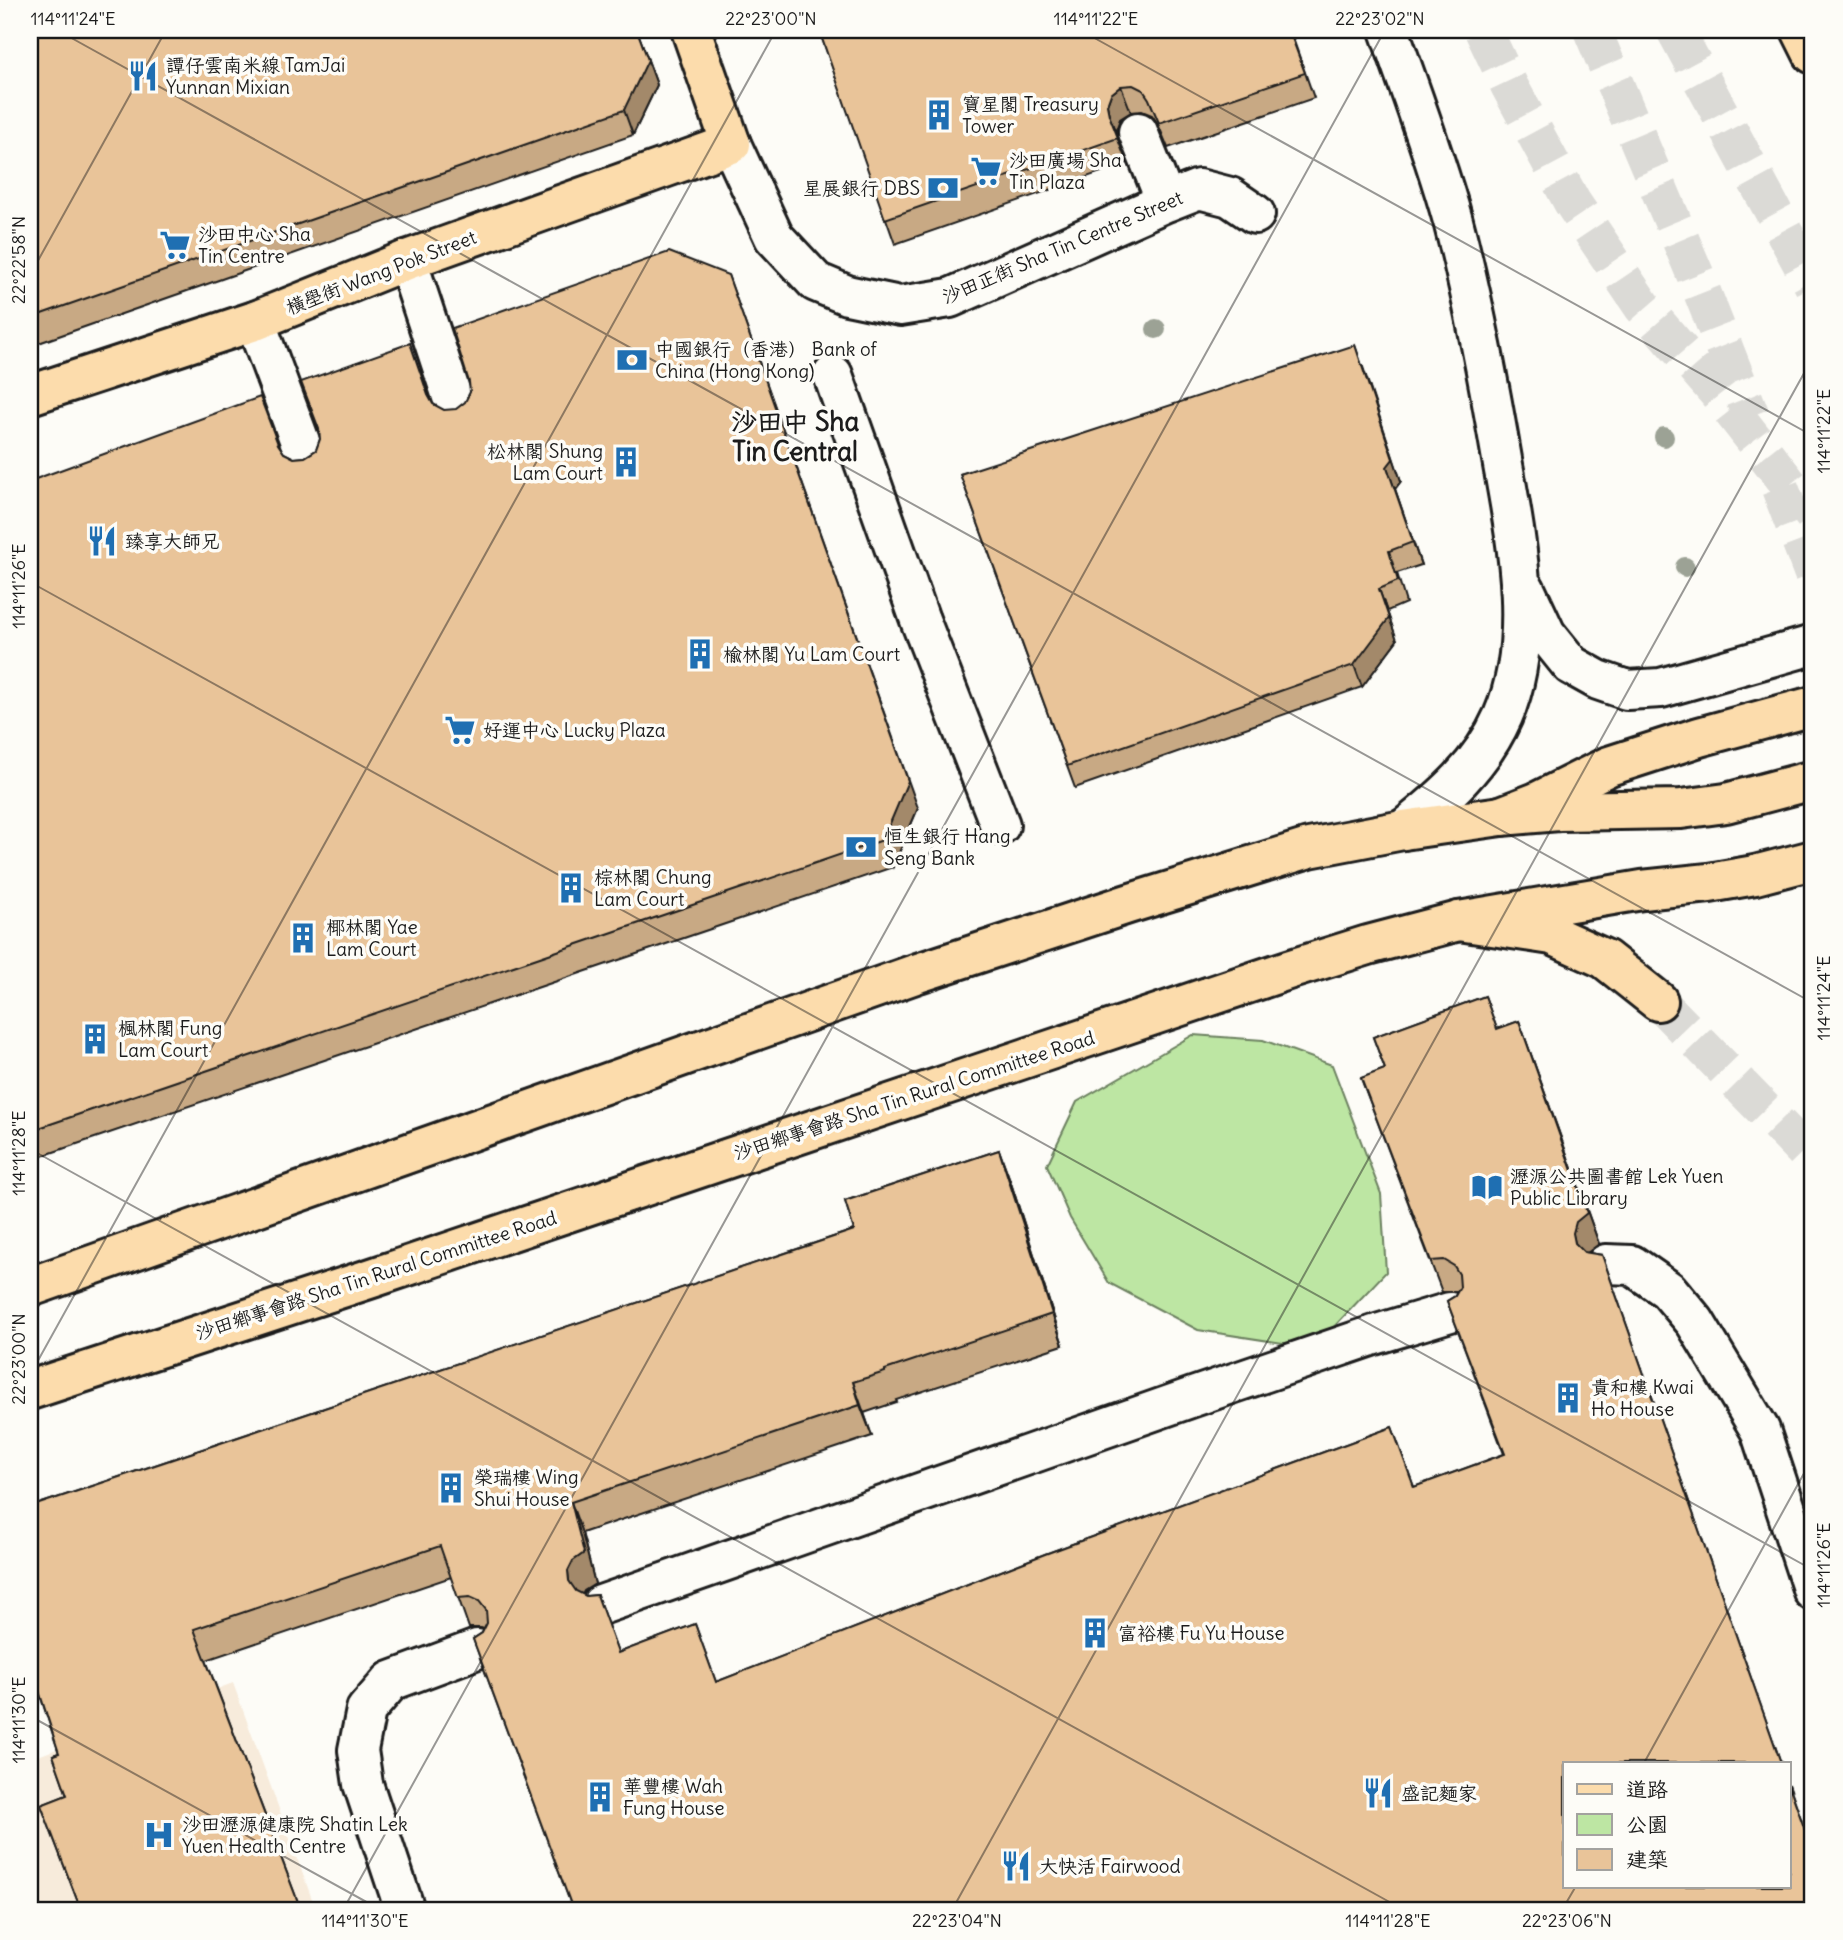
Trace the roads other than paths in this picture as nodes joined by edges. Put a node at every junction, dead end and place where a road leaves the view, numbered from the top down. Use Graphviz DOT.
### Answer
graph roads {
  1 [pos="691,30"];
  2 [pos="1389,30"];
  3 [pos="1801,30"];
  4 [pos="1813,54"];
  5 [pos="1138,132"];
  6 [pos="731,144"];
  7 [pos="1166,202"];
  8 [pos="1255,214"];
  9 [pos="407,260"];
  10 [pos="255,321"];
  11 [pos="833,375"];
  12 [pos="30,395"];
  13 [pos="458,415"];
  14 [pos="308,463"];
  15 [pos="1519,578"];
  16 [pos="1813,645"];
  17 [pos="1813,706"];
  18 [pos="1813,780"];
  19 [pos="1501,816"];
  20 [pos="1000,825"];
  21 [pos="1403,830"];
  22 [pos="1813,860"];
  23 [pos="1460,921"];
  24 [pos="1658,1001"];
  25 [pos="1606,1264"];
  26 [pos="30,1287"];
  27 [pos="1450,1312"];
  28 [pos="30,1390"];
  29 [pos="1813,1591"];
  30 [pos="601,1605"];
  31 [pos="477,1649"];
  32 [pos="404,1908"];
  1 -- 6 [label="main road, 沙田正街 Sha Tin Centre Street"];
  2 -- 15 [label="street"];
  3 -- 4 [label="main road"];
  5 -- 7 [label="street"];
  6 -- 7 [label="street, 沙田正街 Sha Tin Centre Street"];
  6 -- 9 [label="main road, 橫壆街 Wang Pok Street"];
  7 -- 8 [label="street, 沙田正街 Sha Tin Centre Street"];
  9 -- 10 [label="main road, 橫壆街 Wang Pok Street"];
  9 -- 13 [label="street"];
  10 -- 12 [label="main road, 橫壆街 Wang Pok Street"];
  10 -- 14 [label="street"];
  11 -- 20 [label="street"];
  15 -- 16 [label="street"];
  15 -- 21 [label="street"];
  17 -- 19 [label="main road"];
  18 -- 19 [label="main road"];
  19 -- 21 [label="main road"];
  21 -- 26 [label="main road"];
  22 -- 23 [label="main road, 沙田鄉事會路 Sha Tin Rural Committee Road"];
  23 -- 24 [label="main road"];
  23 -- 28 [label="main road, 沙田鄉事會路 Sha Tin Rural Committee Road"];
  25 -- 29 [label="street"];
  27 -- 30 [label="street"];
  31 -- 32 [label="street"];
}
